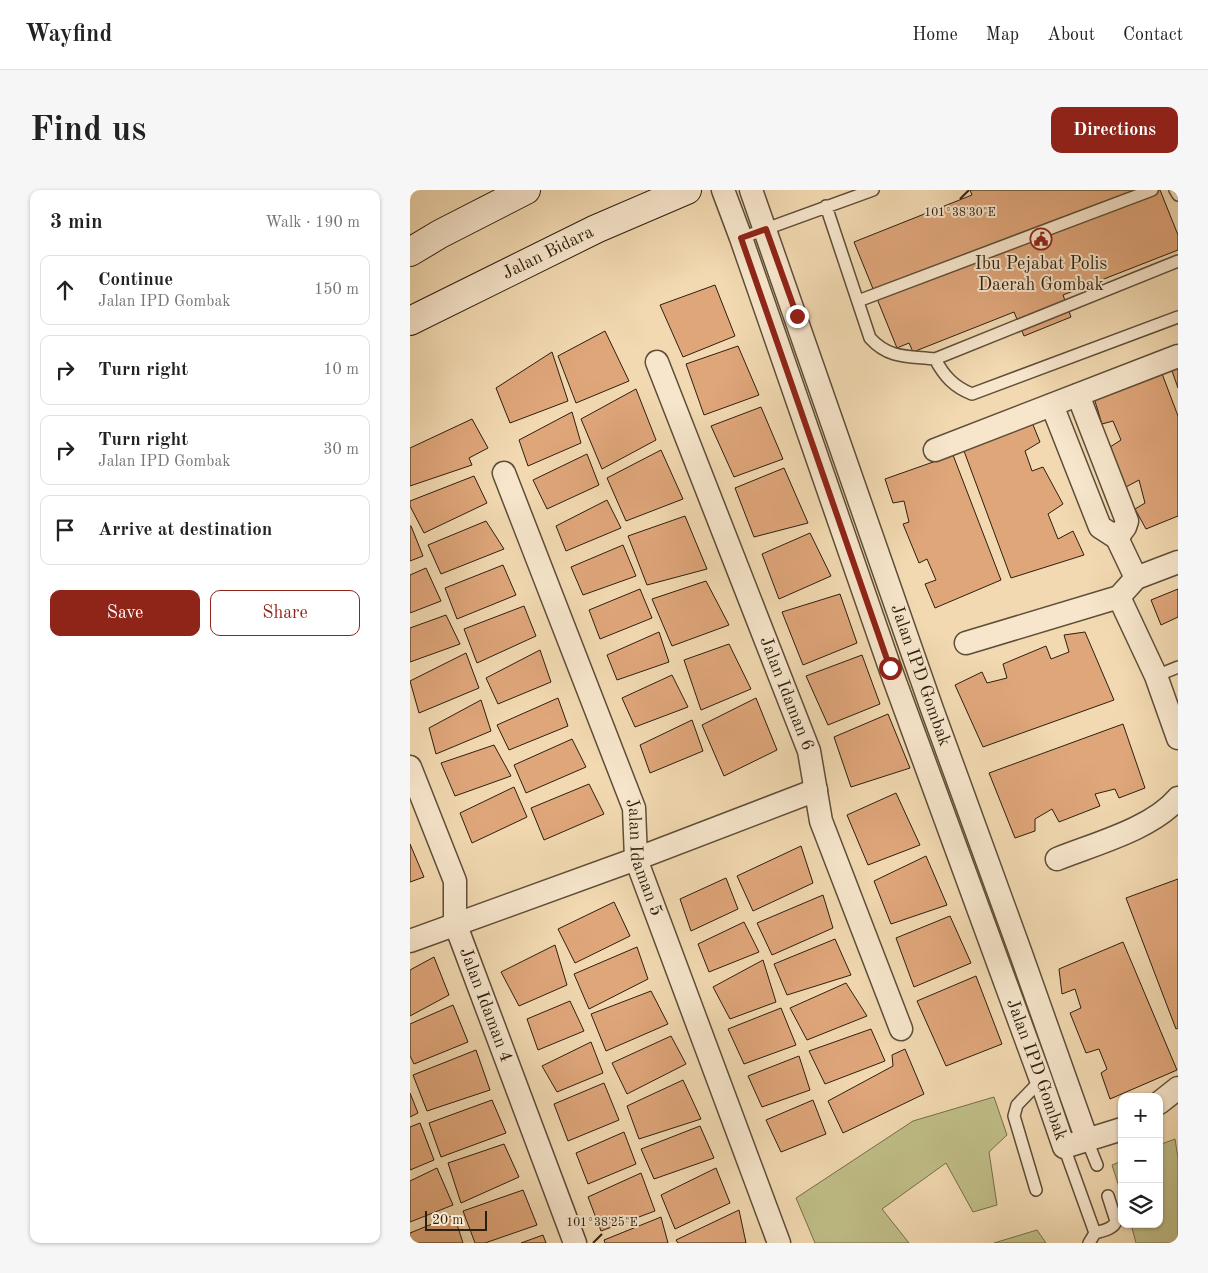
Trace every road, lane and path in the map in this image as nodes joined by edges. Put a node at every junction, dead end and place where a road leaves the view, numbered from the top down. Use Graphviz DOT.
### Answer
graph roads {
  1 [pos="526,190"];
  2 [pos="687,190"];
  3 [pos="723,190"];
  4 [pos="752,190"];
  5 [pos="873,190"];
  6 [pos="1152,190"];
  7 [pos="1176,190"];
  8 [pos="1178,195"];
  9 [pos="826,206"];
  10 [pos="766,229"];
  11 [pos="741,238"];
  12 [pos="410,252"];
  13 [pos="1178,261"];
  14 [pos="528,263"];
  15 [pos="858,301"];
  16 [pos="1178,317"];
  17 [pos="410,321"];
  18 [pos="410,334"];
  19 [pos="1178,356"];
  20 [pos="934,359"];
  21 [pos="657,362"];
  22 [pos="1078,395"];
  23 [pos="1052,405"];
  24 [pos="935,450"];
  25 [pos="504,473"];
  26 [pos="1117,538"];
  27 [pos="1178,562"];
  28 [pos="1136,578"];
  29 [pos="1119,597"];
  30 [pos="966,643"];
  31 [pos="1178,667"];
  32 [pos="1156,676"];
  33 [pos="1178,738"];
  34 [pos="410,767"];
  35 [pos="816,790"];
  36 [pos="1178,798"];
  37 [pos="636,859"];
  38 [pos="1057,859"];
  39 [pos="455,923"];
  40 [pos="410,941"];
  41 [pos="1037,1000"];
  42 [pos="1014,1007"];
  43 [pos="901,1029"];
  44 [pos="1041,1080"];
  45 [pos="1178,1088"];
  46 [pos="1163,1101"];
  47 [pos="1118,1129"];
  48 [pos="1086,1140"];
  49 [pos="1064,1147"];
  50 [pos="1097,1166"];
  51 [pos="1036,1190"];
  52 [pos="1108,1196"];
  53 [pos="1092,1238"];
  54 [pos="575,1243"];
  55 [pos="779,1243"];
  1 -- 12 [label="main road"];
  2 -- 14 [label="main road, Jalan Bidara"];
  3 -- 11 [label="street, Jalan IPD Gombak"];
  4 -- 10 [label="street, Jalan IPD Gombak"];
  5 -- 9 [label="lane"];
  6 -- 15 [label="lane"];
  7 -- 8 [label="lane"];
  9 -- 10 [label="lane"];
  9 -- 15 [label="lane"];
  10 -- 11 [label="lane"];
  10 -- 41 [label="street, Jalan IPD Gombak"];
  11 -- 42 [label="street, Jalan IPD Gombak"];
  13 -- 20 [label="lane"];
  14 -- 17 [label="main road, Jalan Bidara"];
  14 -- 18 [label="street"];
  15 -- 20 [label="lane"];
  16 -- 20 [label="lane"];
  19 -- 22 [label="street"];
  21 -- 35 [label="street, Jalan Idaman 6"];
  22 -- 23 [label="street"];
  22 -- 26 [label="street"];
  23 -- 24 [label="street"];
  23 -- 26 [label="street"];
  25 -- 37 [label="street, Jalan Idaman 5"];
  26 -- 28 [label="street"];
  27 -- 28 [label="street"];
  28 -- 29 [label="street"];
  29 -- 30 [label="street"];
  29 -- 32 [label="street"];
  31 -- 32 [label="lane"];
  32 -- 33 [label="street"];
  34 -- 39 [label="street, Jalan Idaman 4"];
  35 -- 37 [label="street"];
  35 -- 43 [label="street, Jalan Idaman 6"];
  36 -- 38 [label="street"];
  37 -- 39 [label="street"];
  37 -- 55 [label="street, Jalan Idaman 5"];
  39 -- 40 [label="street"];
  39 -- 54 [label="street, Jalan Idaman 4"];
  41 -- 42 [label="street"];
  41 -- 48 [label="street, Jalan IPD Gombak"];
  42 -- 44 [label="street, Jalan IPD Gombak"];
  44 -- 49 [label="street, Jalan IPD Gombak"];
  44 -- 51 [label="lane"];
  45 -- 46 [label="street"];
  47 -- 48 [label="street"];
  48 -- 49 [label="street, Jalan IPD Gombak"];
  48 -- 50 [label="lane"];
  49 -- 53 [label="lane"];
  52 -- 53 [label="lane"];
}
